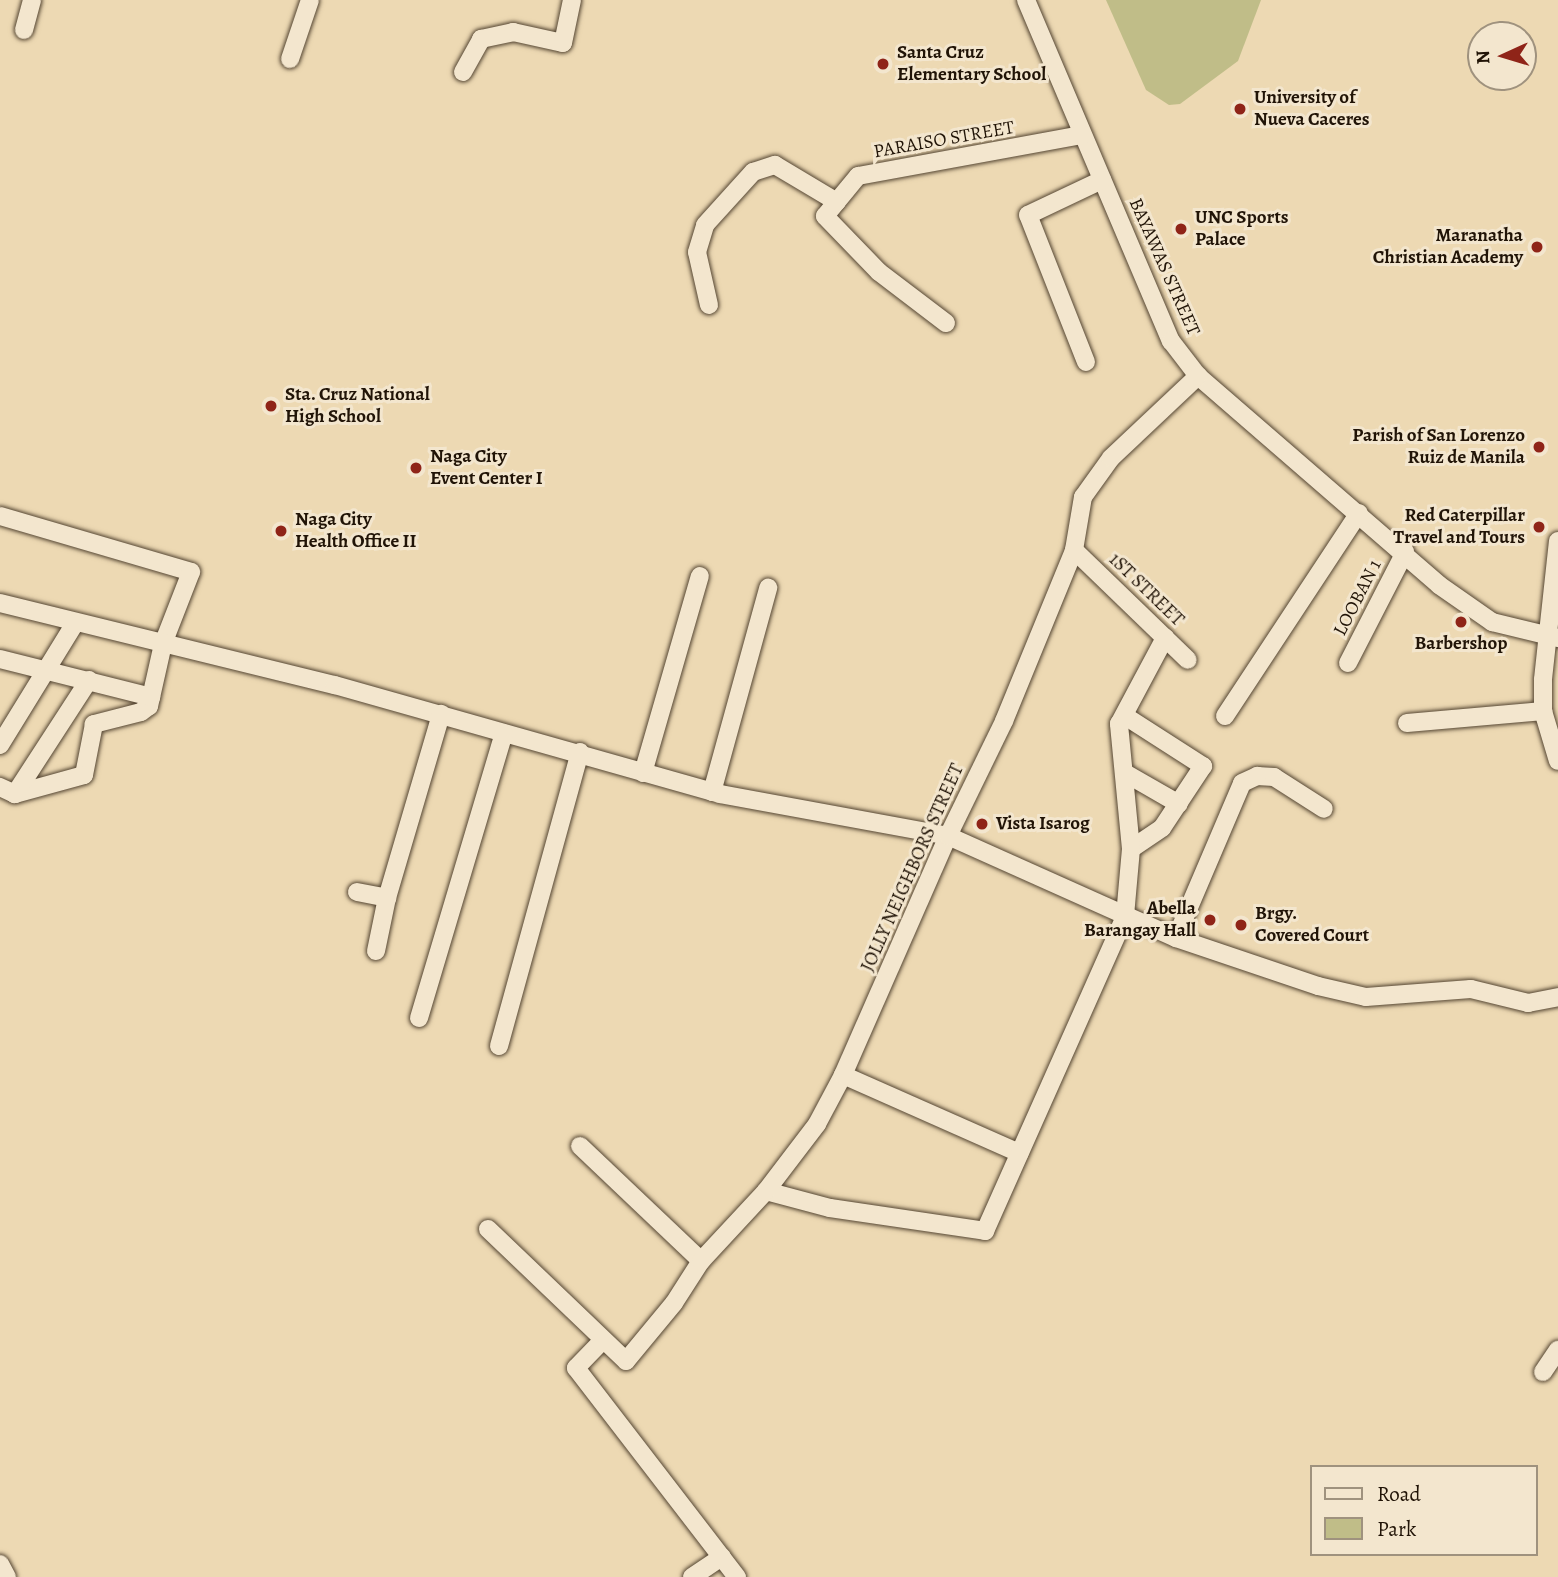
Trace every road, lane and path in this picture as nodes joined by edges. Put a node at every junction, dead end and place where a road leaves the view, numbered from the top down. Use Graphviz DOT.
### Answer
graph roads {
  1 [pos="32,0"];
  2 [pos="310,0"];
  3 [pos="572,0"];
  4 [pos="1026,0"];
  5 [pos="24,30"];
  6 [pos="290,59"];
  7 [pos="463,72"];
  8 [pos="1083,135"];
  9 [pos="1102,180"];
  10 [pos="836,202"];
  11 [pos="709,305"];
  12 [pos="947,323"];
  13 [pos="1086,362"];
  14 [pos="1198,376"];
  15 [pos="1359,513"];
  16 [pos="0,516"];
  17 [pos="1558,541"];
  18 [pos="1074,550"];
  19 [pos="1405,552"];
  20 [pos="700,576"];
  21 [pos="768,588"];
  22 [pos="0,603"];
  23 [pos="1553,617"];
  24 [pos="75,623"];
  25 [pos="1551,636"];
  26 [pos="1165,638"];
  27 [pos="163,644"];
  28 [pos="1188,660"];
  29 [pos="1348,663"];
  30 [pos="2,664"];
  31 [pos="48,670"];
  32 [pos="89,681"];
  33 [pos="151,697"];
  34 [pos="1543,711"];
  35 [pos="442,715"];
  36 [pos="1125,716"];
  37 [pos="1225,716"];
  38 [pos="1407,723"];
  39 [pos="504,733"];
  40 [pos="0,745"];
  41 [pos="580,752"];
  42 [pos="1558,761"];
  43 [pos="643,773"];
  44 [pos="1125,773"];
  45 [pos="7,790"];
  46 [pos="712,792"];
  47 [pos="1179,804"];
  48 [pos="1324,809"];
  49 [pos="948,836"];
  50 [pos="1131,849"];
  51 [pos="357,892"];
  52 [pos="387,898"];
  53 [pos="1125,916"];
  54 [pos="1176,938"];
  55 [pos="376,951"];
  56 [pos="1558,998"];
  57 [pos="419,1018"];
  58 [pos="499,1046"];
  59 [pos="844,1075"];
  60 [pos="580,1146"];
  61 [pos="1020,1153"];
  62 [pos="766,1191"];
  63 [pos="488,1229"];
  64 [pos="701,1261"];
  65 [pos="603,1340"];
  66 [pos="1558,1350"];
  67 [pos="1543,1371"];
  68 [pos="722,1557"];
  69 [pos="0,1564"];
  70 [pos="7,1577"];
  71 [pos="692,1577"];
  72 [pos="737,1577"];
  1 -- 5 [label="street"];
  2 -- 6 [label="street"];
  3 -- 7 [label="street"];
  4 -- 8 [label="street, BAYAWAS STREET"];
  8 -- 9 [label="street, BAYAWAS STREET"];
  8 -- 10 [label="street, PARAISO STREET"];
  9 -- 13 [label="street"];
  9 -- 14 [label="street, BAYAWAS STREET"];
  10 -- 11 [label="street"];
  10 -- 12 [label="street"];
  14 -- 15 [label="street, BAYAWAS STREET"];
  14 -- 18 [label="street, JOLLY NEIGHBORS STREET"];
  15 -- 19 [label="street, BAYAWAS STREET"];
  15 -- 37 [label="street"];
  16 -- 27 [label="street"];
  17 -- 23 [label="street"];
  18 -- 26 [label="street, 1ST STREET"];
  18 -- 49 [label="street, JOLLY NEIGHBORS STREET"];
  19 -- 25 [label="street, BAYAWAS STREET"];
  19 -- 29 [label="street, LOOBAN 1"];
  20 -- 43 [label="street"];
  21 -- 46 [label="street"];
  22 -- 24 [label="street"];
  23 -- 25 [label="street"];
  24 -- 27 [label="street"];
  24 -- 31 [label="street"];
  25 -- 34 [label="street"];
  26 -- 28 [label="street, 1ST STREET"];
  26 -- 36 [label="street"];
  27 -- 33 [label="street"];
  27 -- 35 [label="street"];
  30 -- 31 [label="street"];
  31 -- 32 [label="street"];
  31 -- 40 [label="street"];
  32 -- 33 [label="street"];
  32 -- 45 [label="street"];
  33 -- 45 [label="street"];
  34 -- 38 [label="street"];
  34 -- 42 [label="street"];
  35 -- 39 [label="street"];
  35 -- 52 [label="street"];
  36 -- 44 [label="street"];
  36 -- 47 [label="street"];
  39 -- 41 [label="street"];
  39 -- 57 [label="street"];
  41 -- 43 [label="street"];
  41 -- 58 [label="street"];
  43 -- 46 [label="street"];
  44 -- 47 [label="street"];
  44 -- 50 [label="street"];
  46 -- 49 [label="street"];
  47 -- 50 [label="street"];
  48 -- 54 [label="street"];
  49 -- 53 [label="street"];
  49 -- 59 [label="street, JOLLY NEIGHBORS STREET"];
  50 -- 53 [label="street"];
  51 -- 52 [label="street"];
  52 -- 55 [label="street"];
  53 -- 54 [label="street"];
  53 -- 61 [label="street"];
  54 -- 56 [label="street"];
  59 -- 61 [label="street"];
  59 -- 62 [label="street, JOLLY NEIGHBORS STREET"];
  60 -- 64 [label="street"];
  61 -- 62 [label="street"];
  62 -- 64 [label="street, JOLLY NEIGHBORS STREET"];
  63 -- 65 [label="street"];
  64 -- 65 [label="street, JOLLY NEIGHBORS STREET"];
  65 -- 68 [label="street"];
  66 -- 67 [label="street"];
  68 -- 71 [label="street"];
  68 -- 72 [label="street"];
  69 -- 70 [label="street"];
}
